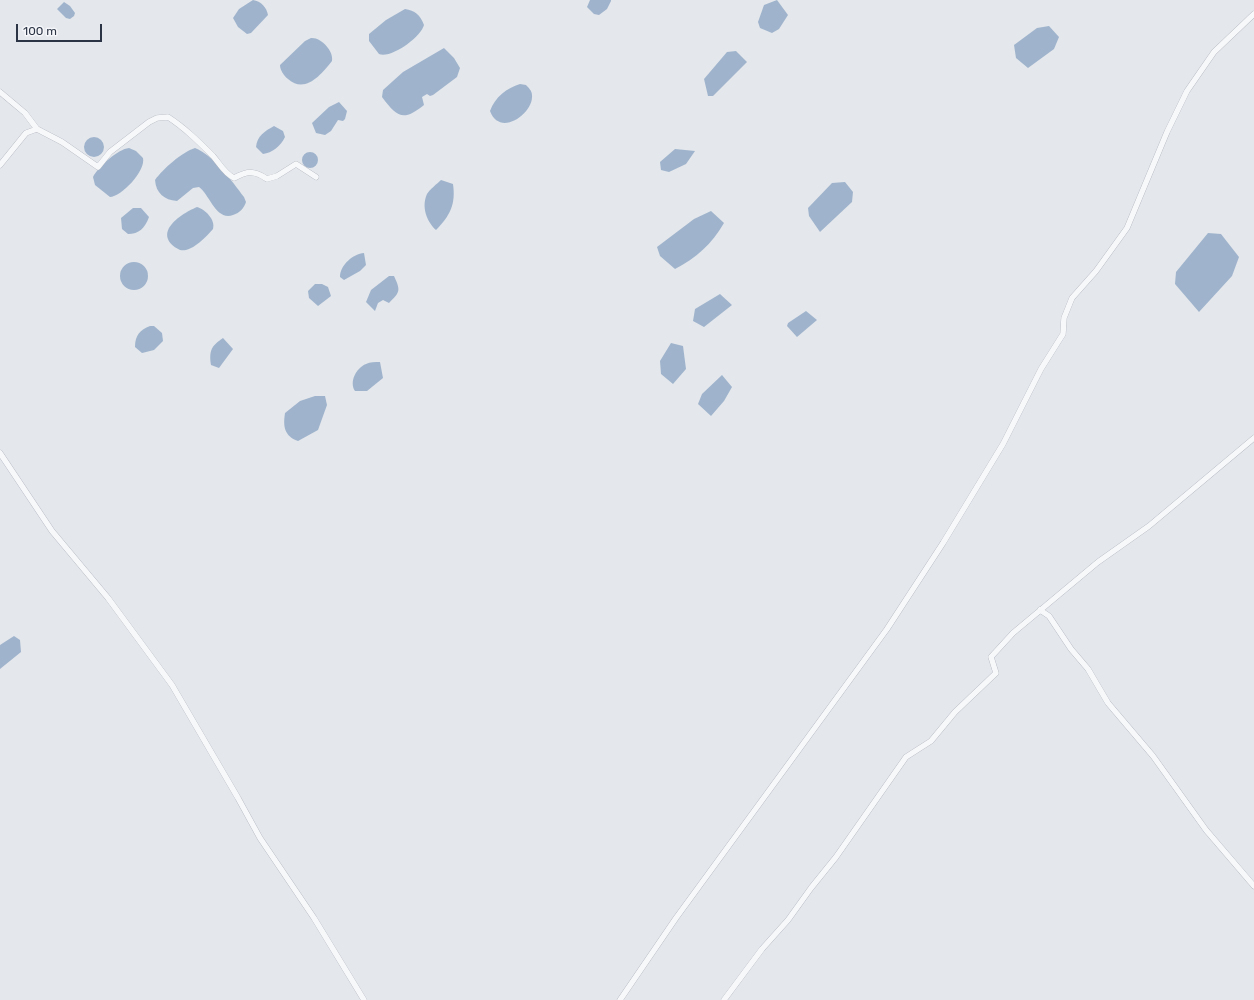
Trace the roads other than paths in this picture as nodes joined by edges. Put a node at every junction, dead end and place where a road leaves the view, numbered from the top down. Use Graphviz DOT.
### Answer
graph roads {
  1 [pos="1254,14"];
  2 [pos="0,92"];
  3 [pos="36,129"];
  4 [pos="0,165"];
  5 [pos="316,177"];
  6 [pos="1254,438"];
  7 [pos="0,453"];
  8 [pos="1040,610"];
  9 [pos="1254,886"];
  10 [pos="364,1000"];
  11 [pos="620,1000"];
  12 [pos="724,1000"];
  1 -- 11 [label="street"];
  2 -- 3 [label="street"];
  3 -- 4 [label="street"];
  3 -- 5 [label="street"];
  6 -- 8 [label="street"];
  7 -- 10 [label="street"];
  8 -- 9 [label="street"];
  8 -- 12 [label="street"];
}
